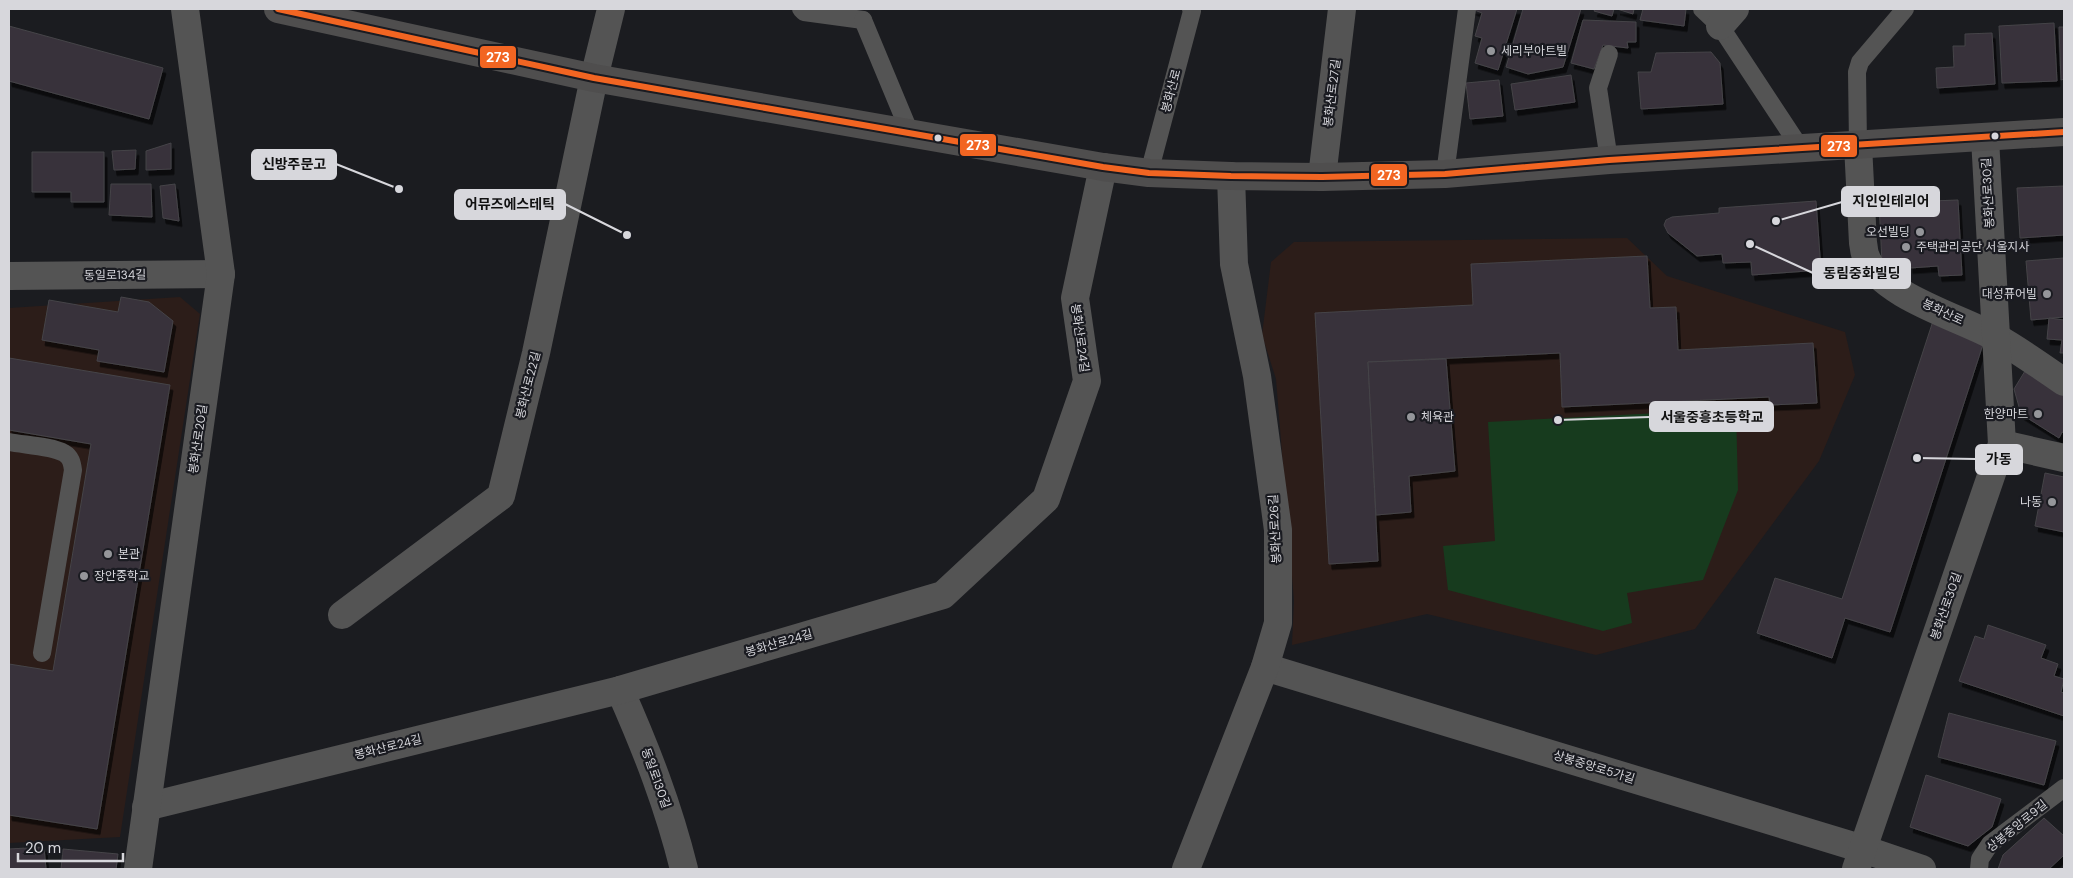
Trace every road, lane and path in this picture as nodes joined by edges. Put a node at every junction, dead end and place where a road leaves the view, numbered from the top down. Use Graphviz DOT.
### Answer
graph roads {
  1 [pos="185,9"];
  2 [pos="278,9"];
  3 [pos="611,9"];
  4 [pos="801,9"];
  5 [pos="1191,9"];
  6 [pos="1342,9"];
  7 [pos="1467,9"];
  8 [pos="1904,9"];
  9 [pos="867,14"];
  10 [pos="1719,15"];
  11 [pos="1609,54"];
  12 [pos="594,78"];
  13 [pos="2064,132"];
  14 [pos="910,133"];
  15 [pos="1985,138"];
  16 [pos="1858,145"];
  17 [pos="1800,149"];
  18 [pos="1609,160"];
  19 [pos="1103,168"];
  20 [pos="1149,173"];
  21 [pos="1445,174"];
  22 [pos="1230,176"];
  23 [pos="1322,177"];
  24 [pos="221,274"];
  25 [pos="9,276"];
  26 [pos="1997,338"];
  27 [pos="2064,382"];
  28 [pos="9,442"];
  29 [pos="2002,444"];
  30 [pos="2064,458"];
  31 [pos="342,615"];
  32 [pos="42,653"];
  33 [pos="1265,666"];
  34 [pos="620,690"];
  35 [pos="2064,788"];
  36 [pos="146,807"];
  37 [pos="1859,859"];
  38 [pos="138,869"];
  39 [pos="684,869"];
  40 [pos="1186,869"];
  41 [pos="1922,869"];
  42 [pos="1979,869"];
  1 -- 24 [label="street, 봉화산로20길"];
  2 -- 12 [label="main road"];
  3 -- 12 [label="street, 봉화산로22길"];
  4 -- 9 [label="lane"];
  5 -- 20 [label="lane, 봉화산로"];
  6 -- 23 [label="street, 봉화산로27길"];
  7 -- 21 [label="lane"];
  8 -- 16 [label="lane"];
  9 -- 14 [label="lane"];
  10 -- 17 [label="lane"];
  11 -- 18 [label="lane"];
  12 -- 14 [label="main road"];
  12 -- 31 [label="street, 봉화산로22길"];
  13 -- 15 [label="main road"];
  14 -- 19 [label="main road"];
  15 -- 16 [label="main road"];
  15 -- 26 [label="street, 봉화산로30길"];
  16 -- 17 [label="main road"];
  16 -- 26 [label="street, 봉화산로"];
  17 -- 18 [label="main road"];
  18 -- 21 [label="main road"];
  19 -- 20 [label="main road"];
  19 -- 34 [label="street, 봉화산로24길"];
  20 -- 22 [label="main road"];
  21 -- 23 [label="main road"];
  22 -- 23 [label="main road"];
  22 -- 33 [label="street, 봉화산로26길"];
  24 -- 25 [label="street, 동일로134길"];
  24 -- 36 [label="street, 봉화산로20길"];
  26 -- 27 [label="street"];
  26 -- 29 [label="street, 봉화산로30길"];
  28 -- 32 [label="lane"];
  29 -- 30 [label="street"];
  29 -- 37 [label="street, 봉화산로30길"];
  33 -- 37 [label="street, 상봉중앙로5가길"];
  33 -- 40 [label="street, 봉화산로26길"];
  34 -- 36 [label="street, 봉화산로24길"];
  34 -- 39 [label="street, 동일로130길"];
  35 -- 42 [label="lane, 상봉중앙로9길"];
  36 -- 38 [label="street, 봉화산로20길"];
  37 -- 41 [label="street, 상봉중앙로5가길"];
}
